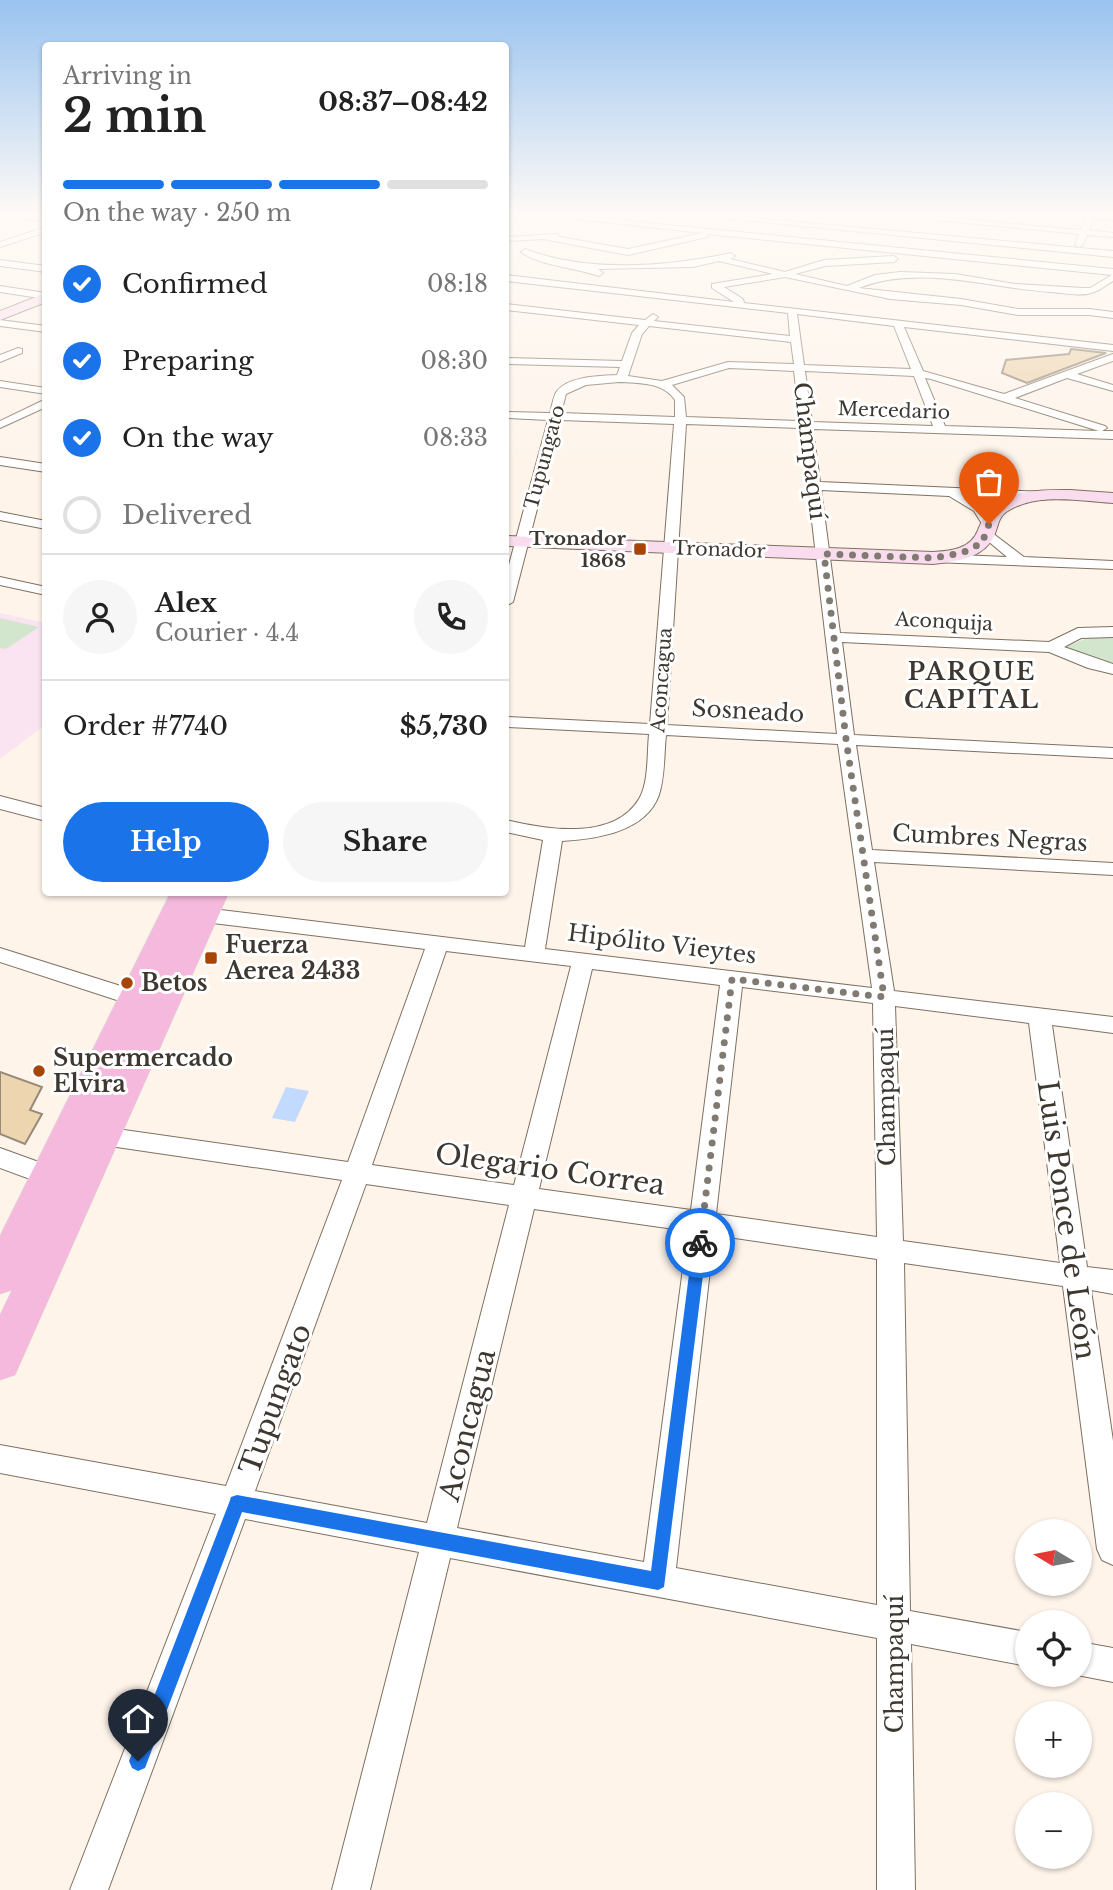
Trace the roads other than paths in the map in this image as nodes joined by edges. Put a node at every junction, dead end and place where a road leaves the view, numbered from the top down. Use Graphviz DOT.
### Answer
graph roads {
  1 [pos="36,300"];
  2 [pos="676,300"];
  3 [pos="699,300"];
  4 [pos="741,300"];
  5 [pos="835,300"];
  6 [pos="949,300"];
  7 [pos="956,301"];
  8 [pos="751,306"];
  9 [pos="509,307"];
  10 [pos="828,307"];
  11 [pos="792,311"];
  12 [pos="1113,315"];
  13 [pos="0,316"];
  14 [pos="0,323"];
  15 [pos="646,323"];
  16 [pos="898,323"];
  17 [pos="42,328"];
  18 [pos="796,340"];
  19 [pos="1113,348"];
  20 [pos="18,351"];
  21 [pos="1113,357"];
  22 [pos="0,359"];
  23 [pos="509,361"];
  24 [pos="800,367"];
  25 [pos="624,372"];
  26 [pos="917,373"];
  27 [pos="1067,375"];
  28 [pos="0,384"];
  29 [pos="662,385"];
  30 [pos="1113,388"];
  31 [pos="42,390"];
  32 [pos="1005,398"];
  33 [pos="42,404"];
  34 [pos="26,412"];
  35 [pos="42,414"];
  36 [pos="509,415"];
  37 [pos="1113,415"];
  38 [pos="553,417"];
  39 [pos="680,421"];
  40 [pos="1090,424"];
  41 [pos="0,425"];
  42 [pos="806,425"];
  43 [pos="941,430"];
  44 [pos="1113,433"];
  45 [pos="0,460"];
  46 [pos="42,467"];
  47 [pos="816,486"];
  48 [pos="945,491"];
  49 [pos="1053,496"];
  50 [pos="1113,498"];
  51 [pos="0,516"];
  52 [pos="42,524"];
  53 [pos="988,528"];
  54 [pos="513,541"];
  55 [pos="669,547"];
  56 [pos="824,554"];
  57 [pos="933,558"];
  58 [pos="1020,561"];
  59 [pos="1113,565"];
  60 [pos="509,576"];
  61 [pos="0,581"];
  62 [pos="42,590"];
  63 [pos="1113,632"];
  64 [pos="833,637"];
  65 [pos="1052,647"];
  66 [pos="1113,669"];
  67 [pos="509,722"];
  68 [pos="658,730"];
  69 [pos="846,739"];
  70 [pos="1113,753"];
  71 [pos="0,802"];
  72 [pos="42,814"];
  73 [pos="509,827"];
  74 [pos="553,836"];
  75 [pos="865,856"];
  76 [pos="1113,869"];
  77 [pos="201,900"];
  78 [pos="438,943"];
  79 [pos="0,955"];
  80 [pos="534,955"];
  81 [pos="583,961"];
  82 [pos="732,979"];
  83 [pos="884,997"];
  84 [pos="135,998"];
  85 [pos="1039,1016"];
  86 [pos="1113,1025"];
  87 [pos="103,1136"];
  88 [pos="0,1158"];
  89 [pos="358,1174"];
  90 [pos="49,1176"];
  91 [pos="524,1197"];
  92 [pos="702,1223"];
  93 [pos="890,1251"];
  94 [pos="1075,1277"];
  95 [pos="0,1278"];
  96 [pos="1113,1282"];
  97 [pos="0,1361"];
  98 [pos="0,1460"];
  99 [pos="237,1503"];
  100 [pos="438,1541"];
  101 [pos="1113,1549"];
  102 [pos="658,1581"];
  103 [pos="895,1625"];
  104 [pos="1015,1647"];
  105 [pos="1092,1661"];
  106 [pos="1113,1665"];
  107 [pos="89,1890"];
  108 [pos="351,1890"];
  109 [pos="896,1890"];
  1 -- 13 [label="main road"];
  2 -- 15 [label="street"];
  3 -- 8 [label="street"];
  4 -- 8 [label="street"];
  5 -- 10 [label="street"];
  6 -- 7 [label="street"];
  7 -- 12 [label="street"];
  8 -- 11 [label="street"];
  9 -- 15 [label="street"];
  10 -- 11 [label="street"];
  10 -- 16 [label="street"];
  11 -- 18 [label="street, Champaquí"];
  14 -- 17 [label="street"];
  15 -- 18 [label="street"];
  15 -- 25 [label="street"];
  16 -- 19 [label="street"];
  16 -- 26 [label="street"];
  18 -- 24 [label="street, Champaquí"];
  20 -- 22 [label="street"];
  21 -- 27 [label="street"];
  23 -- 25 [label="street"];
  24 -- 26 [label="street"];
  24 -- 29 [label="street"];
  24 -- 42 [label="street, Champaquí"];
  25 -- 29 [label="street"];
  25 -- 38 [label="street, Tupungato"];
  26 -- 32 [label="street"];
  26 -- 43 [label="street"];
  27 -- 30 [label="street"];
  27 -- 32 [label="street"];
  28 -- 31 [label="street"];
  29 -- 39 [label="street, Aconcagua"];
  32 -- 40 [label="street"];
  33 -- 34 [label="street"];
  34 -- 35 [label="street"];
  34 -- 41 [label="street"];
  36 -- 38 [label="street, Mercedario"];
  37 -- 40 [label="street"];
  38 -- 39 [label="street, Mercedario"];
  38 -- 54 [label="street, Tupungato"];
  39 -- 42 [label="street, Mercedario"];
  39 -- 55 [label="street, Aconcagua"];
  40 -- 44 [label="street"];
  42 -- 43 [label="street, Mercedario"];
  42 -- 47 [label="street, Champaquí"];
  43 -- 44 [label="street, Mercedario"];
  45 -- 46 [label="street"];
  47 -- 48 [label="street"];
  47 -- 56 [label="street, Champaquí"];
  48 -- 49 [label="street"];
  48 -- 53 [label="street"];
  49 -- 50 [label="main road, Tronador"];
  49 -- 53 [label="main road, Tronador"];
  51 -- 52 [label="street"];
  53 -- 57 [label="main road, Tronador"];
  53 -- 58 [label="street"];
  54 -- 55 [label="main road, Tronador"];
  54 -- 60 [label="street, Tupungato"];
  55 -- 56 [label="main road, Tronador"];
  55 -- 68 [label="street, Aconcagua"];
  56 -- 57 [label="main road, Tronador"];
  56 -- 64 [label="street, Champaquí"];
  57 -- 58 [label="street, Tronador"];
  58 -- 59 [label="street, Tronador"];
  61 -- 62 [label="street"];
  63 -- 65 [label="street, Aconquija"];
  64 -- 65 [label="street, Aconquija"];
  64 -- 69 [label="street, Champaquí"];
  65 -- 66 [label="street, Aconquija"];
  67 -- 68 [label="street, Sosneado"];
  68 -- 69 [label="street, Sosneado"];
  68 -- 74 [label="street, Aconcagua"];
  69 -- 70 [label="street, Sosneado"];
  69 -- 75 [label="street, Champaquí"];
  71 -- 72 [label="street"];
  73 -- 74 [label="street"];
  74 -- 80 [label="street"];
  75 -- 76 [label="street, Cumbres Negras"];
  75 -- 83 [label="street, Champaquí"];
  77 -- 78 [label="street, Hipólito Vieytes"];
  77 -- 84 [label="main road"];
  77 -- 87 [label="main road"];
  78 -- 80 [label="street, Hipólito Vieytes"];
  78 -- 89 [label="street, Tupungato"];
  79 -- 84 [label="street"];
  80 -- 81 [label="street, Hipólito Vieytes"];
  81 -- 82 [label="street, Hipólito Vieytes"];
  81 -- 91 [label="street, Aconcagua"];
  82 -- 83 [label="street, Hipólito Vieytes"];
  82 -- 92 [label="street"];
  83 -- 85 [label="street, Hipólito Vieytes"];
  83 -- 93 [label="street, Champaquí"];
  84 -- 90 [label="main road"];
  85 -- 86 [label="street, Hipólito Vieytes"];
  85 -- 94 [label="street, Luis Ponce de León"];
  87 -- 89 [label="street, Olegario Correa"];
  87 -- 97 [label="main road"];
  88 -- 90 [label="street"];
  89 -- 91 [label="street, Olegario Correa"];
  89 -- 99 [label="street, Tupungato"];
  90 -- 95 [label="main road"];
  91 -- 92 [label="street, Olegario Correa"];
  91 -- 100 [label="street, Aconcagua"];
  92 -- 93 [label="street, Olegario Correa"];
  92 -- 102 [label="street"];
  93 -- 94 [label="street, Olegario Correa"];
  93 -- 103 [label="street, Champaquí"];
  94 -- 96 [label="street, Olegario Correa"];
  94 -- 101 [label="street, Luis Ponce de León"];
  98 -- 99 [label="street"];
  99 -- 100 [label="street"];
  99 -- 107 [label="street, Tupungato"];
  100 -- 102 [label="street"];
  100 -- 108 [label="street, Aconcagua"];
  102 -- 103 [label="street"];
  103 -- 104 [label="street"];
  103 -- 109 [label="street, Champaquí"];
  105 -- 106 [label="street"];
}
